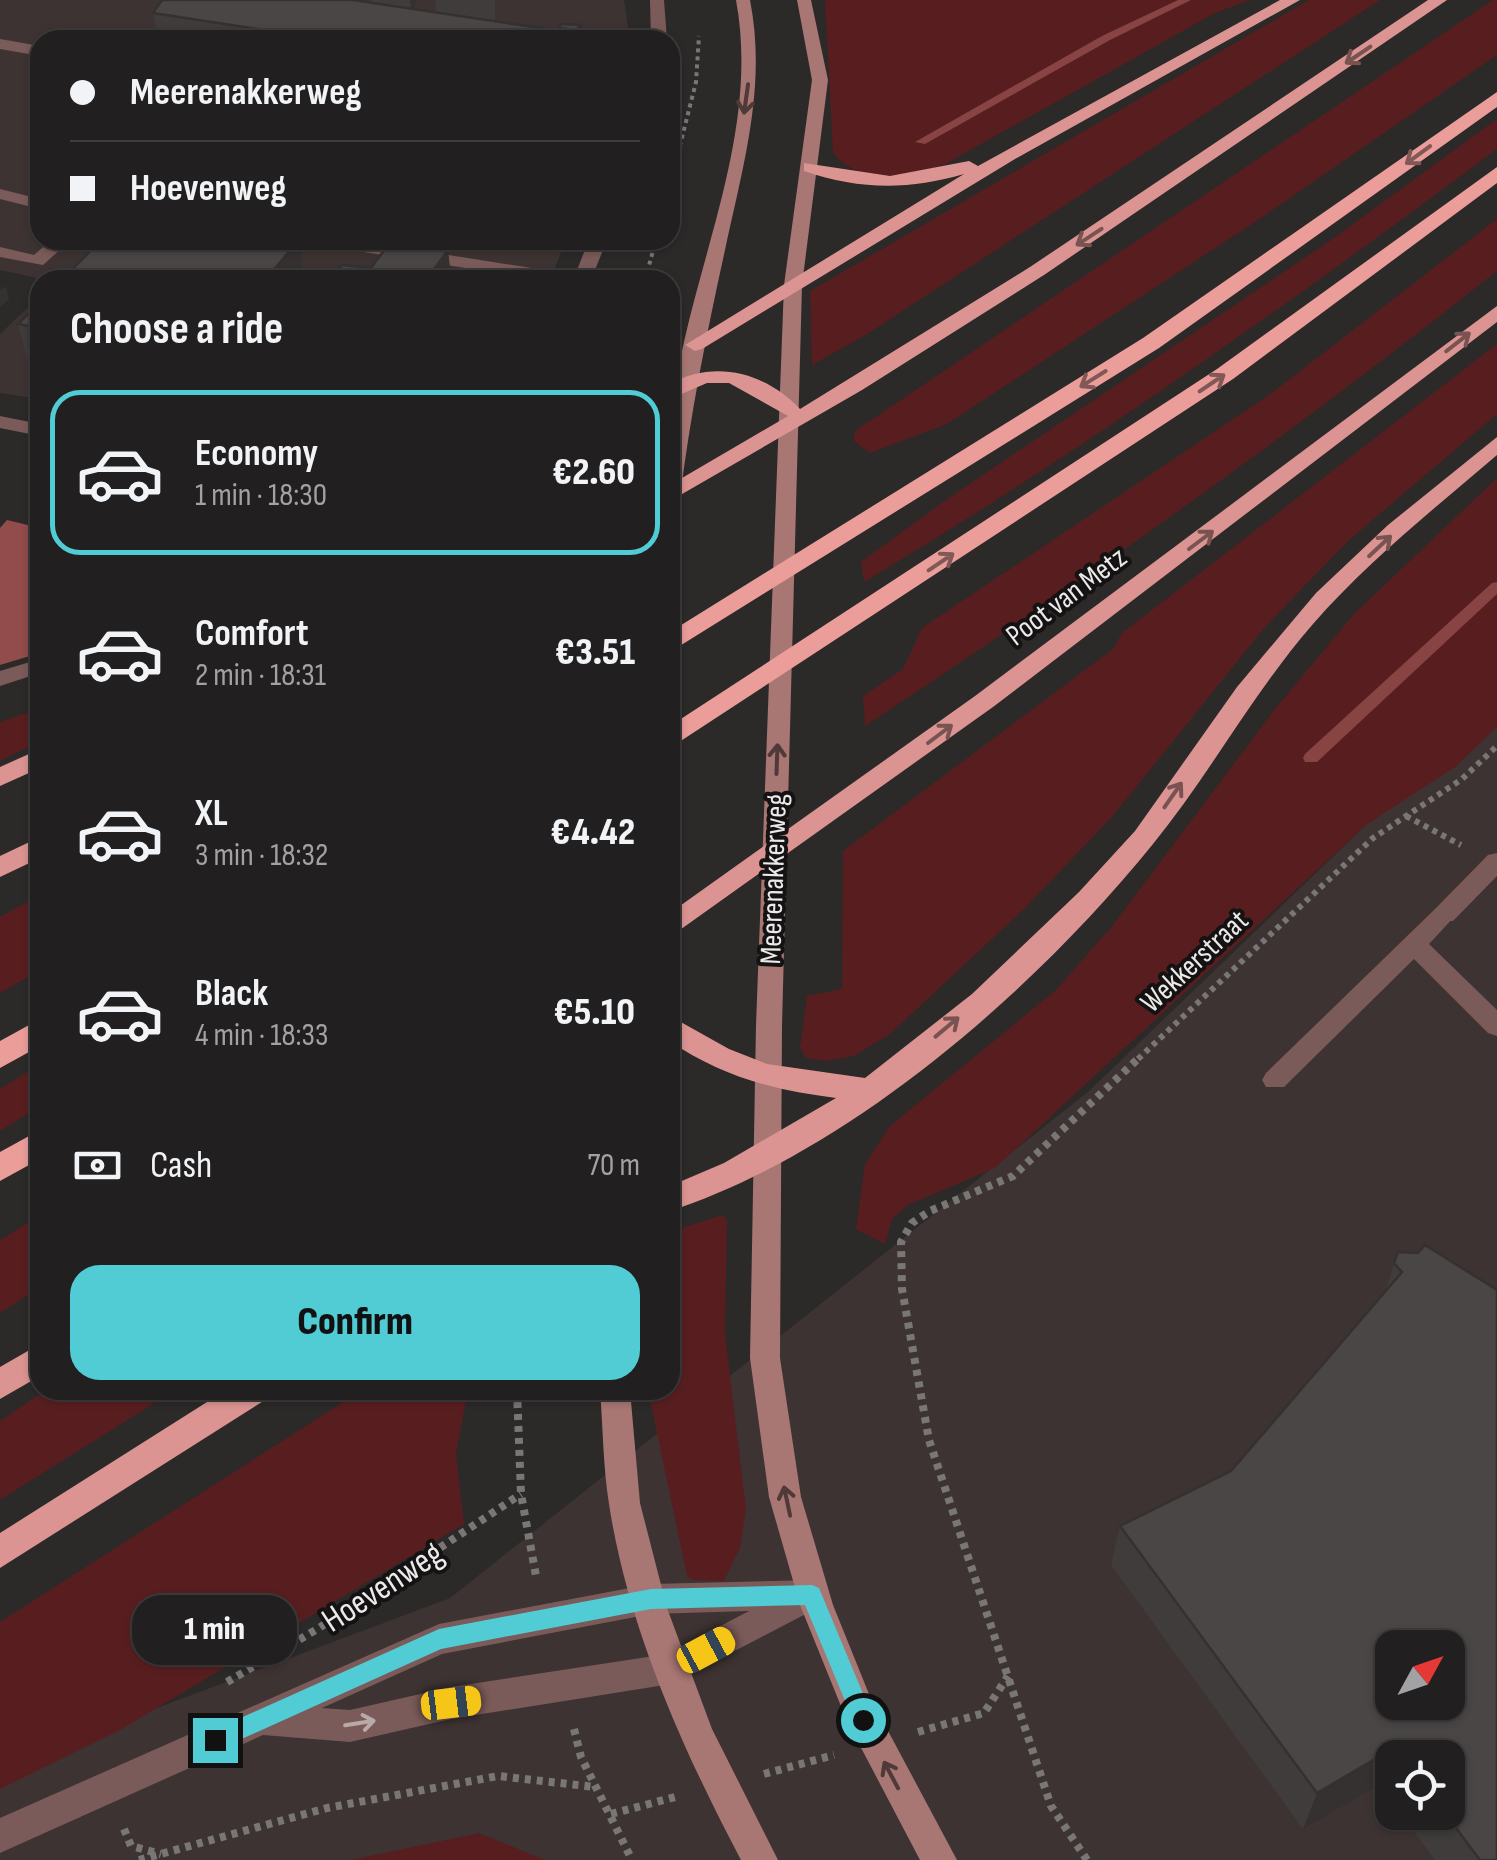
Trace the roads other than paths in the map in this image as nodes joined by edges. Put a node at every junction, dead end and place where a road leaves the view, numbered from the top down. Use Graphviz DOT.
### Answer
graph roads {
  1 [pos="657,0"];
  2 [pos="743,0"];
  3 [pos="804,0"];
  4 [pos="1292,0"];
  5 [pos="1439,0"];
  6 [pos="658,30"];
  7 [pos="0,44"];
  8 [pos="30,49"];
  9 [pos="1497,98"];
  10 [pos="1009,155"];
  11 [pos="812,167"];
  12 [pos="1497,173"];
  13 [pos="0,194"];
  14 [pos="30,202"];
  15 [pos="50,250"];
  16 [pos="385,250"];
  17 [pos="0,252"];
  18 [pos="514,270"];
  19 [pos="793,285"];
  20 [pos="1497,312"];
  21 [pos="695,345"];
  22 [pos="680,386"];
  23 [pos="790,410"];
  24 [pos="0,422"];
  25 [pos="30,428"];
  26 [pos="1497,444"];
  27 [pos="680,490"];
  28 [pos="680,638"];
  29 [pos="30,670"];
  30 [pos="0,680"];
  31 [pos="680,733"];
  32 [pos="30,762"];
  33 [pos="0,778"];
  34 [pos="30,852"];
  35 [pos="1496,862"];
  36 [pos="0,868"];
  37 [pos="680,919"];
  38 [pos="1414,944"];
  39 [pos="1497,1026"];
  40 [pos="680,1034"];
  41 [pos="30,1038"];
  42 [pos="0,1056"];
  43 [pos="768,1077"];
  44 [pos="1275,1080"];
  45 [pos="872,1090"];
  46 [pos="30,1149"];
  47 [pos="766,1152"];
  48 [pos="0,1168"];
  49 [pos="680,1194"];
  50 [pos="30,1365"];
  51 [pos="0,1385"];
  52 [pos="237,1400"];
  53 [pos="616,1400"];
  54 [pos="0,1552"];
  55 [pos="812,1595"];
  56 [pos="651,1599"];
  57 [pos="671,1669"];
  58 [pos="263,1720"];
  59 [pos="0,1836"];
  60 [pos="760,1860"];
  61 [pos="939,1860"];
  1 -- 6 [label="street"];
  2 -- 21 [label="main road, one-way"];
  3 -- 11 [label="main road, Meerenakkerweg"];
  4 -- 10 [label="highway"];
  5 -- 27 [label="highway, one-way"];
  7 -- 8 [label="street"];
  9 -- 28 [label="highway, one-way"];
  10 -- 11 [label="highway"];
  10 -- 19 [label="highway"];
  11 -- 19 [label="main road, Meerenakkerweg"];
  31 -- 12 [label="highway, one-way"];
  13 -- 14 [label="street"];
  15 -- 17 [label="street"];
  16 -- 18 [label="street"];
  19 -- 21 [label="highway"];
  19 -- 23 [label="main road, Meerenakkerweg"];
  37 -- 20 [label="highway, Poot van Metz, one-way"];
  21 -- 22 [label="main road"];
  22 -- 23 [label="highway"];
  43 -- 23 [label="main road, Meerenakkerweg, one-way"];
  24 -- 25 [label="street"];
  45 -- 26 [label="highway, one-way"];
  29 -- 30 [label="street"];
  32 -- 33 [label="highway"];
  34 -- 36 [label="highway"];
  35 -- 38 [label="street"];
  38 -- 39 [label="street"];
  38 -- 44 [label="street"];
  40 -- 43 [label="highway"];
  41 -- 42 [label="highway"];
  43 -- 45 [label="highway"];
  43 -- 47 [label="main road, Meerenakkerweg"];
  45 -- 47 [label="highway"];
  46 -- 48 [label="highway"];
  47 -- 49 [label="highway"];
  55 -- 47 [label="main road, Meerenakkerweg, one-way"];
  50 -- 51 [label="highway"];
  52 -- 54 [label="highway"];
  53 -- 56 [label="main road"];
  55 -- 56 [label="street, Hoevenweg"];
  55 -- 57 [label="street, Hoevenweg"];
  61 -- 55 [label="main road, Meerenakkerweg, one-way"];
  56 -- 57 [label="main road"];
  56 -- 58 [label="street, Hoevenweg"];
  58 -- 57 [label="street, Hoevenweg, one-way"];
  57 -- 60 [label="main road"];
  58 -- 59 [label="street, Hoevenweg"];
}
